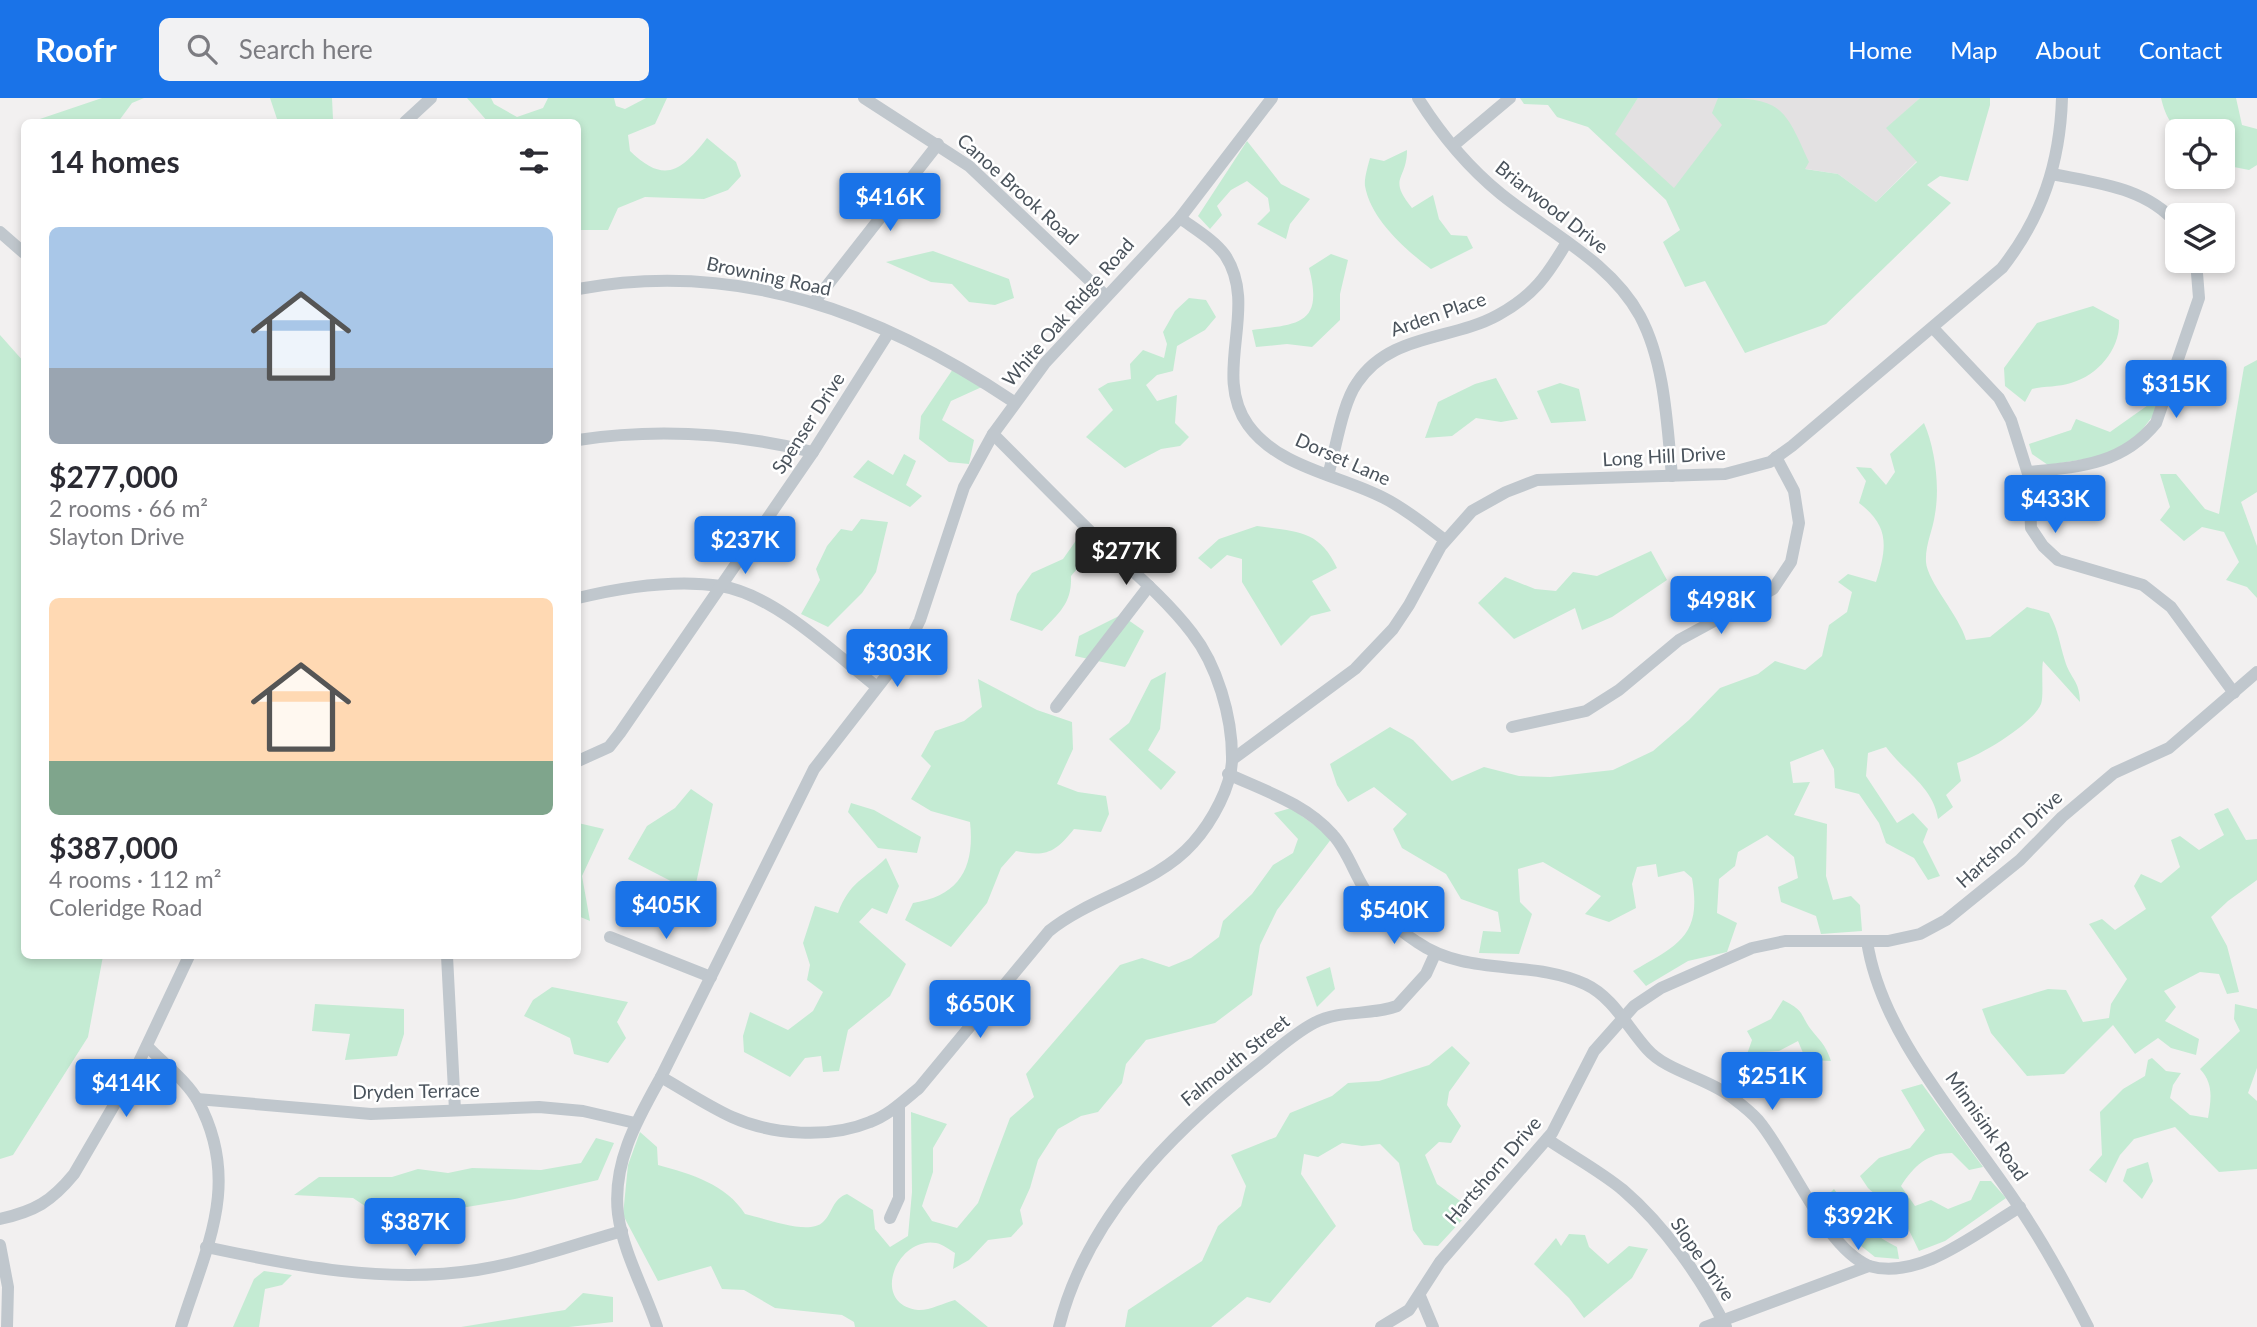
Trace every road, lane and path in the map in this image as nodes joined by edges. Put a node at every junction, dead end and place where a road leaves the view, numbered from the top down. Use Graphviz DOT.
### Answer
graph roads {
  1 [pos="431,98"];
  2 [pos="864,98"];
  3 [pos="1272,98"];
  4 [pos="1418,98"];
  5 [pos="1510,98"];
  6 [pos="2062,98"];
  7 [pos="408,119"];
  8 [pos="939,144"];
  9 [pos="1454,145"];
  10 [pos="2052,174"];
  11 [pos="2165,213"];
  12 [pos="1180,218"];
  13 [pos="0,232"];
  14 [pos="1567,242"];
  15 [pos="21,247"];
  16 [pos="2197,273"];
  17 [pos="581,289"];
  18 [pos="1105,295"];
  19 [pos="815,301"];
  20 [pos="1933,328"];
  21 [pos="889,332"];
  22 [pos="1014,402"];
  23 [pos="993,433"];
  24 [pos="581,440"];
  25 [pos="813,452"];
  26 [pos="1776,457"];
  27 [pos="2028,472"];
  28 [pos="1328,475"];
  29 [pos="1672,476"];
  30 [pos="1445,540"];
  31 [pos="720,586"];
  32 [pos="1149,586"];
  33 [pos="581,597"];
  34 [pos="2257,672"];
  35 [pos="877,687"];
  36 [pos="2234,693"];
  37 [pos="1056,707"];
  38 [pos="1512,727"];
  39 [pos="1233,759"];
  40 [pos="581,760"];
  41 [pos="1228,774"];
  42 [pos="610,937"];
  43 [pos="1867,942"];
  44 [pos="1435,954"];
  45 [pos="188,959"];
  46 [pos="447,959"];
  47 [pos="711,977"];
  48 [pos="1623,1018"];
  49 [pos="147,1046"];
  50 [pos="661,1077"];
  51 [pos="197,1099"];
  52 [pos="899,1105"];
  53 [pos="455,1110"];
  54 [pos="635,1123"];
  55 [pos="1547,1139"];
  56 [pos="2020,1208"];
  57 [pos="890,1218"];
  58 [pos="0,1219"];
  59 [pos="622,1231"];
  60 [pos="0,1245"];
  61 [pos="206,1247"];
  62 [pos="1869,1266"];
  63 [pos="1420,1296"];
  64 [pos="1724,1324"];
  65 [pos="1390,1326"];
  66 [pos="7,1327"];
  67 [pos="181,1327"];
  68 [pos="657,1327"];
  69 [pos="1059,1327"];
  70 [pos="1433,1327"];
  71 [pos="1705,1327"];
  72 [pos="2088,1327"];
  1 -- 7 [label="street"];
  2 -- 8 [label="street, Canoe Brook Road"];
  3 -- 12 [label="street, White Oak Ridge Road"];
  4 -- 9 [label="street, Briarwood Drive"];
  5 -- 9 [label="street"];
  6 -- 10 [label="street, Long Hill Drive"];
  8 -- 18 [label="street, Canoe Brook Road"];
  8 -- 19 [label="street"];
  9 -- 14 [label="street, Briarwood Drive"];
  10 -- 11 [label="street"];
  10 -- 20 [label="street, Long Hill Drive"];
  12 -- 18 [label="street, White Oak Ridge Road"];
  12 -- 28 [label="street, Dorset Lane"];
  13 -- 15 [label="street"];
  14 -- 28 [label="street, Arden Place"];
  14 -- 29 [label="street, Briarwood Drive"];
  16 -- 27 [label="street"];
  17 -- 19 [label="street, Browning Road"];
  18 -- 22 [label="street, White Oak Ridge Road"];
  19 -- 21 [label="street, Browning Road"];
  20 -- 26 [label="street, Long Hill Drive"];
  20 -- 27 [label="street"];
  21 -- 22 [label="street, Browning Road"];
  21 -- 25 [label="street, Spenser Drive"];
  22 -- 23 [label="street, White Oak Ridge Road"];
  23 -- 32 [label="street"];
  23 -- 35 [label="street, White Oak Ridge Road"];
  24 -- 25 [label="street"];
  25 -- 31 [label="street, Spenser Drive"];
  26 -- 29 [label="street, Long Hill Drive"];
  26 -- 38 [label="street"];
  27 -- 36 [label="street"];
  28 -- 30 [label="street, Dorset Lane"];
  29 -- 30 [label="street, Long Hill Drive"];
  30 -- 39 [label="street, Long Hill Drive"];
  31 -- 33 [label="street"];
  31 -- 35 [label="street"];
  31 -- 40 [label="street, Spenser Drive"];
  32 -- 37 [label="street"];
  32 -- 39 [label="street"];
  34 -- 36 [label="street, Hartshorn Drive"];
  35 -- 47 [label="street, White Oak Ridge Road"];
  36 -- 43 [label="street, Hartshorn Drive"];
  39 -- 41 [label="street"];
  41 -- 44 [label="street"];
  41 -- 52 [label="street"];
  42 -- 47 [label="street"];
  43 -- 48 [label="street, Hartshorn Drive"];
  43 -- 56 [label="street, Minnisink Road"];
  44 -- 48 [label="street"];
  44 -- 69 [label="street, Falmouth Street"];
  45 -- 49 [label="street"];
  46 -- 53 [label="street"];
  47 -- 50 [label="street, White Oak Ridge Road"];
  48 -- 55 [label="street, Hartshorn Drive"];
  48 -- 62 [label="street"];
  49 -- 51 [label="street"];
  49 -- 58 [label="street"];
  50 -- 52 [label="street"];
  50 -- 54 [label="street, White Oak Ridge Road"];
  51 -- 53 [label="street, Dryden Terrace"];
  51 -- 61 [label="street"];
  52 -- 57 [label="street"];
  53 -- 54 [label="street, Dryden Terrace"];
  54 -- 59 [label="street, White Oak Ridge Road"];
  55 -- 63 [label="street, Hartshorn Drive"];
  55 -- 64 [label="street, Slope Drive"];
  56 -- 62 [label="street"];
  56 -- 72 [label="street, Minnisink Road"];
  59 -- 61 [label="street"];
  59 -- 68 [label="street, White Oak Ridge Road"];
  60 -- 66 [label="street"];
  61 -- 67 [label="street"];
  62 -- 64 [label="street"];
  63 -- 65 [label="street, Hartshorn Drive"];
  63 -- 70 [label="street"];
  64 -- 71 [label="street"];
}
